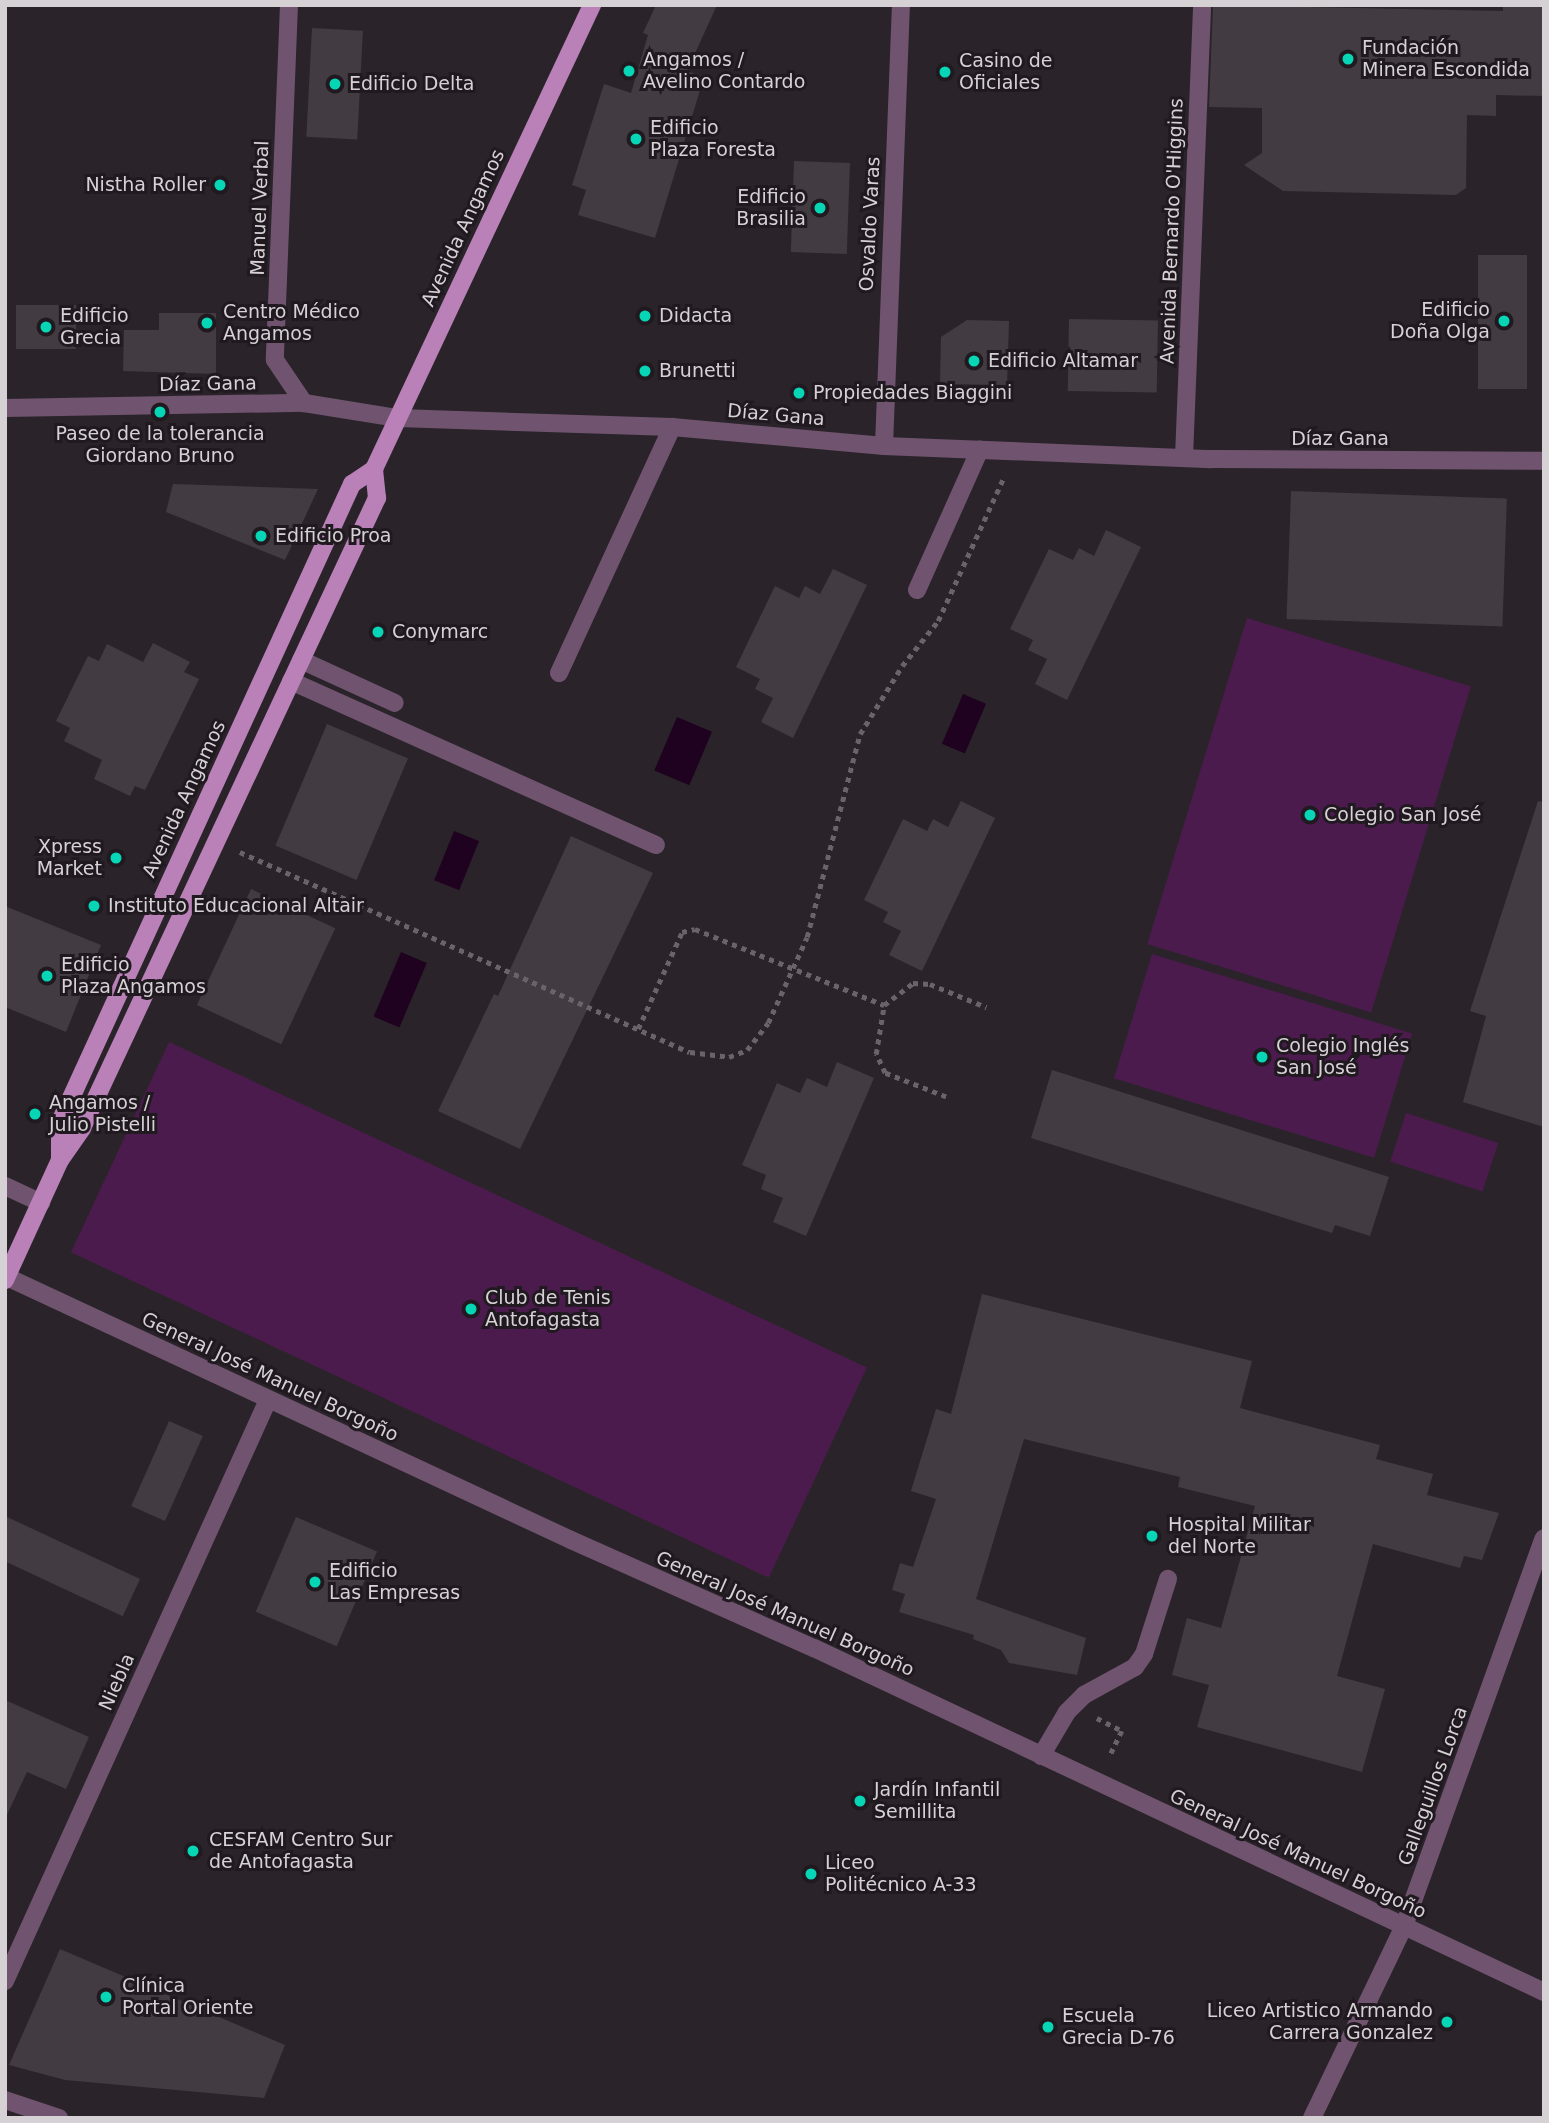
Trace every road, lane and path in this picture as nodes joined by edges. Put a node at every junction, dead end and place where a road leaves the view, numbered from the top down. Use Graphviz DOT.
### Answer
graph roads {
  1 [pos="289,5"];
  2 [pos="592,5"];
  3 [pos="901,5"];
  4 [pos="1202,5"];
  5 [pos="304,403"];
  6 [pos="5,408"];
  7 [pos="398,418"];
  8 [pos="672,427"];
  9 [pos="884,446"];
  10 [pos="980,449"];
  11 [pos="1016,451"];
  12 [pos="1184,457"];
  13 [pos="1544,461"];
  14 [pos="374,469"];
  15 [pos="917,590"];
  16 [pos="301,660"];
  17 [pos="559,673"];
  18 [pos="291,681"];
  19 [pos="396,703"];
  20 [pos="215,841"];
  21 [pos="656,845"];
  22 [pos="792,969"];
  23 [pos="884,1005"];
  24 [pos="986,1007"];
  25 [pos="638,1029"];
  26 [pos="946,1097"];
  27 [pos="60,1160"];
  28 [pos="5,1186"];
  29 [pos="41,1203"];
  30 [pos="6,1278"];
  31 [pos="268,1399"];
  32 [pos="1544,1538"];
  33 [pos="1168,1579"];
  34 [pos="1089,1714"];
  35 [pos="1041,1756"];
  36 [pos="1097,1784"];
  37 [pos="1404,1926"];
  38 [pos="5,1981"];
  39 [pos="1544,1992"];
  40 [pos="5,2100"];
  41 [pos="49,2117"];
  42 [pos="1312,2118"];
  1 -- 5 [label="street, Manuel Verbal"];
  2 -- 7 [label="main road, Avenida Angamos"];
  3 -- 9 [label="street, Osvaldo Varas"];
  4 -- 12 [label="street, Avenida Bernardo O'Higgins"];
  5 -- 6 [label="street, Díaz Gana"];
  5 -- 7 [label="street, Díaz Gana"];
  7 -- 8 [label="street, Díaz Gana"];
  7 -- 14 [label="main road, Avenida Angamos"];
  8 -- 9 [label="street, Díaz Gana"];
  8 -- 17 [label="street"];
  9 -- 10 [label="street, Díaz Gana"];
  10 -- 11 [label="street, Díaz Gana"];
  10 -- 15 [label="street"];
  11 -- 12 [label="street, Díaz Gana"];
  11 -- 22 [label="path"];
  12 -- 13 [label="street, Díaz Gana"];
  14 -- 16 [label="main road, Avenida Angamos"];
  14 -- 27 [label="main road, Avenida Angamos"];
  16 -- 18 [label="main road, Avenida Angamos"];
  16 -- 19 [label="street"];
  18 -- 20 [label="main road, Avenida Angamos"];
  18 -- 21 [label="street"];
  20 -- 25 [label="path"];
  20 -- 27 [label="main road, Avenida Angamos"];
  22 -- 23 [label="path"];
  22 -- 25 [label="path"];
  22 -- 25 [label="path"];
  23 -- 24 [label="path"];
  23 -- 26 [label="path"];
  27 -- 29 [label="main road, Avenida Angamos"];
  28 -- 29 [label="street"];
  29 -- 30 [label="main road, Avenida Angamos"];
  30 -- 31 [label="street, General José Manuel Borgoño"];
  31 -- 35 [label="street, General José Manuel Borgoño"];
  31 -- 38 [label="street, Niebla"];
  32 -- 37 [label="street, Galleguillos Lorca"];
  33 -- 35 [label="street"];
  34 -- 36 [label="path"];
  35 -- 36 [label="street, General José Manuel Borgoño"];
  36 -- 37 [label="street, General José Manuel Borgoño"];
  37 -- 39 [label="street, General José Manuel Borgoño"];
  37 -- 42 [label="street, Galleguillos Lorca"];
  40 -- 41 [label="street"];
}
